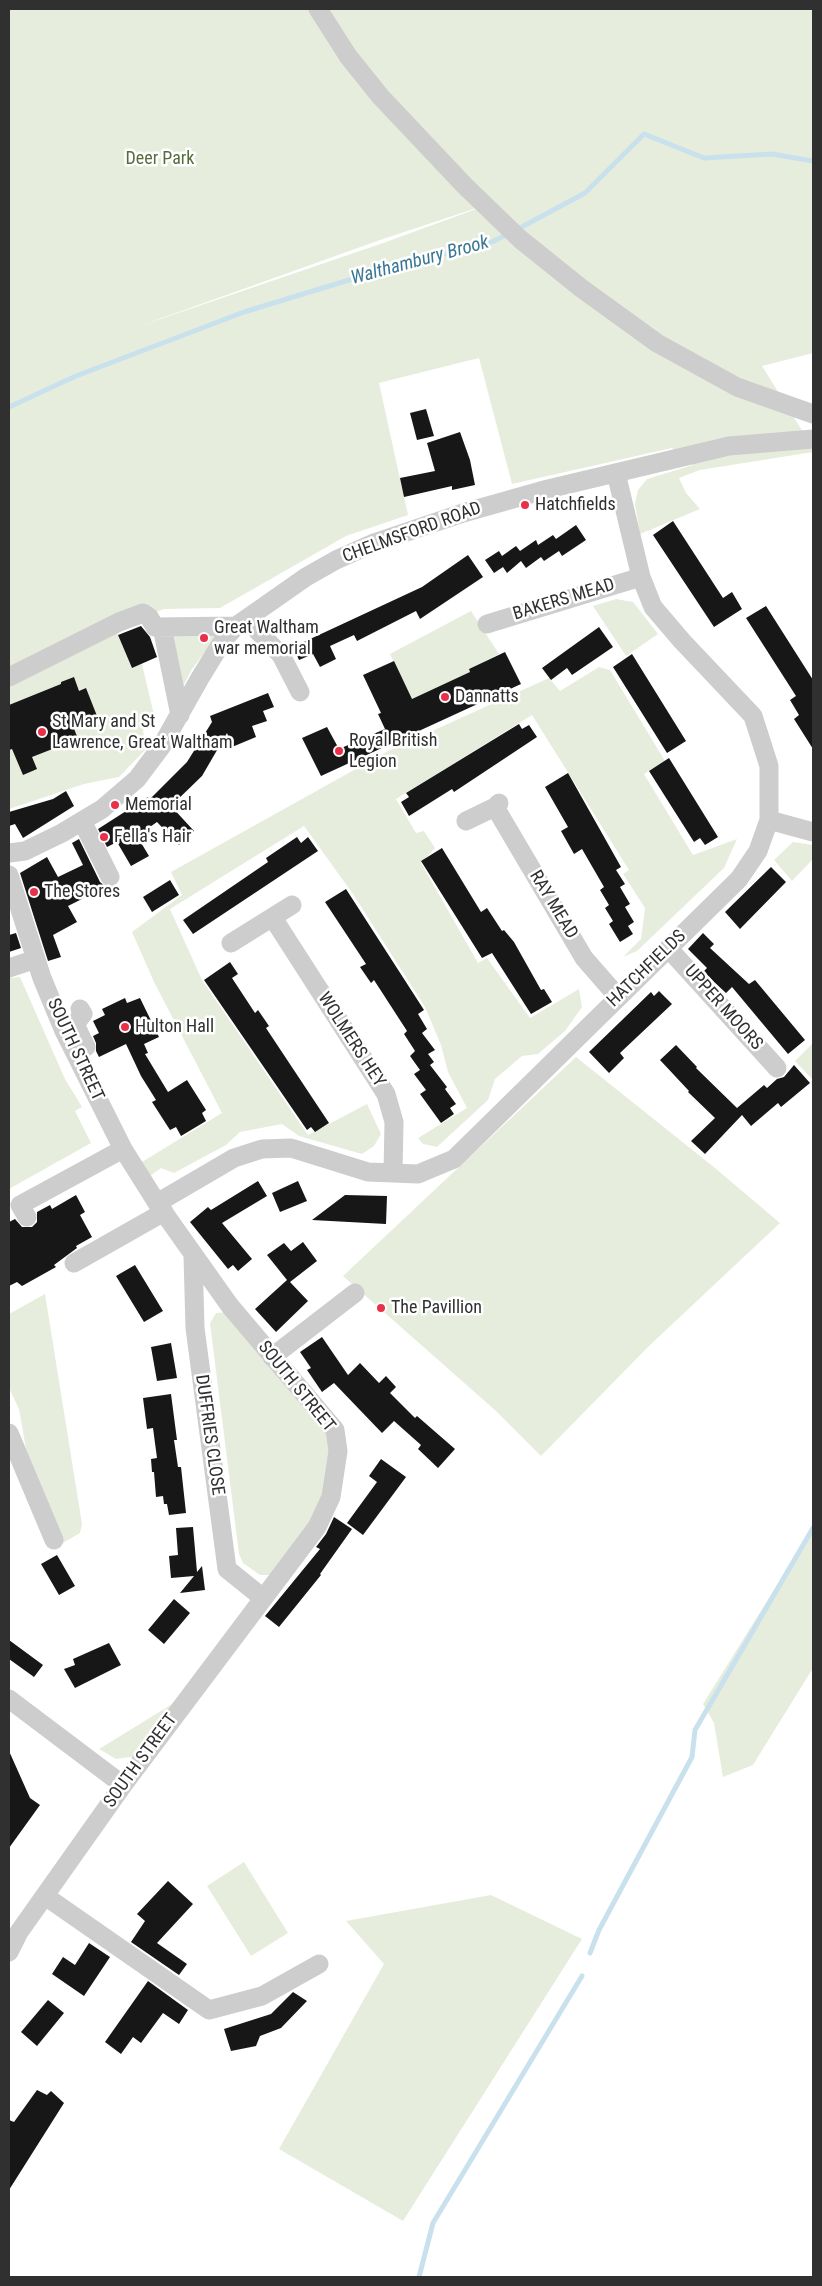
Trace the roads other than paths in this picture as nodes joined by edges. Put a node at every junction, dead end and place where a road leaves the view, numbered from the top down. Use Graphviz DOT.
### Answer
graph roads {
  1 [pos="318,9"];
  2 [pos="813,414"];
  3 [pos="813,439"];
  4 [pos="616,473"];
  5 [pos="641,577"];
  6 [pos="241,623"];
  7 [pos="487,624"];
  8 [pos="162,627"];
  9 [pos="9,677"];
  10 [pos="300,692"];
  11 [pos="180,716"];
  12 [pos="466,820"];
  13 [pos="769,820"];
  14 [pos="82,821"];
  15 [pos="813,832"];
  16 [pos="9,853"];
  17 [pos="9,875"];
  18 [pos="110,877"];
  19 [pos="292,905"];
  20 [pos="273,918"];
  21 [pos="231,943"];
  22 [pos="669,948"];
  23 [pos="36,959"];
  24 [pos="9,968"];
  25 [pos="618,997"];
  26 [pos="776,1068"];
  27 [pos="123,1149"];
  28 [pos="393,1174"];
  29 [pos="160,1208"];
  30 [pos="27,1217"];
  31 [pos="193,1256"];
  32 [pos="74,1264"];
  33 [pos="355,1294"];
  34 [pos="272,1357"];
  35 [pos="9,1433"];
  36 [pos="54,1540"];
  37 [pos="263,1598"];
  38 [pos="9,1699"];
  39 [pos="123,1785"];
  40 [pos="45,1896"];
  41 [pos="9,1952"];
  42 [pos="319,1964"];
  1 -- 2 [label="street"];
  3 -- 4 [label="street, CHELMSFORD ROAD"];
  4 -- 5 [label="street, HATCHFIELDS"];
  4 -- 6 [label="street, CHELMSFORD ROAD"];
  5 -- 7 [label="street, BAKERS MEAD"];
  5 -- 13 [label="street, HATCHFIELDS"];
  6 -- 8 [label="street"];
  6 -- 10 [label="street"];
  6 -- 11 [label="street, CHELMSFORD ROAD"];
  8 -- 9 [label="street"];
  8 -- 11 [label="street"];
  11 -- 14 [label="street, CHELMSFORD ROAD"];
  12 -- 25 [label="street, RAY MEAD"];
  13 -- 15 [label="street"];
  13 -- 22 [label="street, HATCHFIELDS"];
  14 -- 16 [label="street, CHELMSFORD ROAD"];
  14 -- 18 [label="street"];
  17 -- 23 [label="street, SOUTH STREET"];
  19 -- 20 [label="street"];
  20 -- 21 [label="street"];
  20 -- 28 [label="street, WOLMERS HEY"];
  22 -- 25 [label="street, HATCHFIELDS"];
  22 -- 26 [label="street, UPPER MOORS"];
  23 -- 24 [label="street"];
  23 -- 27 [label="street, SOUTH STREET"];
  25 -- 28 [label="street, HATCHFIELDS"];
  27 -- 29 [label="street, SOUTH STREET"];
  27 -- 30 [label="street"];
  28 -- 29 [label="street, HATCHFIELDS"];
  29 -- 31 [label="street, SOUTH STREET"];
  29 -- 32 [label="street, HATCHFIELDS"];
  31 -- 34 [label="street, SOUTH STREET"];
  31 -- 37 [label="street, DUFFRIES CLOSE"];
  33 -- 34 [label="street"];
  34 -- 37 [label="street, SOUTH STREET"];
  35 -- 36 [label="street"];
  37 -- 39 [label="street, SOUTH STREET"];
  38 -- 39 [label="street"];
  39 -- 40 [label="street, SOUTH STREET"];
  40 -- 41 [label="street, SOUTH STREET"];
  40 -- 42 [label="street"];
}
